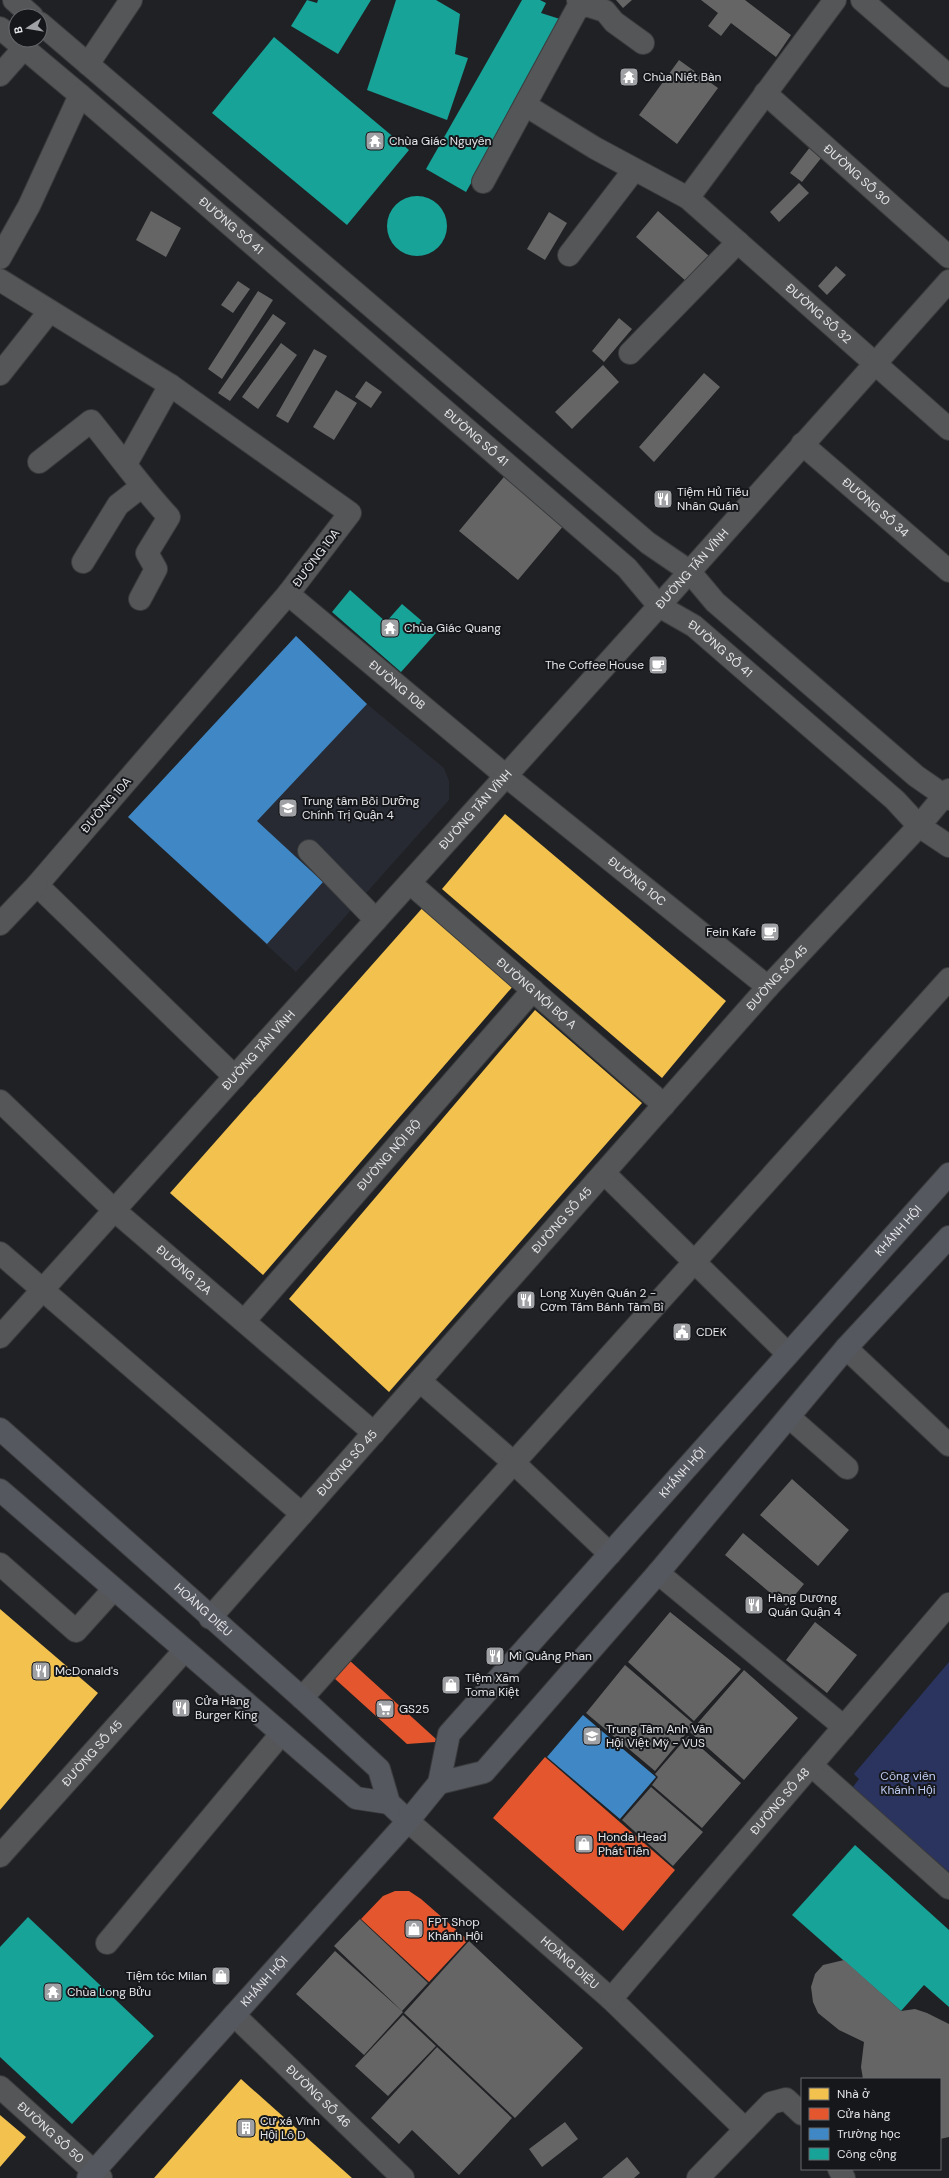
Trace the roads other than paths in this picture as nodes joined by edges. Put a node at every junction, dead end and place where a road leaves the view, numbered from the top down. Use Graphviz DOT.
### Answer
graph roads {
  1 [pos="14,0"];
  2 [pos="131,0"];
  3 [pos="835,0"];
  4 [pos="862,0"];
  5 [pos="582,3"];
  6 [pos="23,8"];
  7 [pos="0,28"];
  8 [pos="48,30"];
  9 [pos="8,35"];
  10 [pos="643,43"];
  11 [pos="24,48"];
  12 [pos="88,64"];
  13 [pos="0,75"];
  14 [pos="949,76"];
  15 [pos="765,93"];
  16 [pos="80,95"];
  17 [pos="525,105"];
  18 [pos="634,170"];
  19 [pos="483,182"];
  20 [pos="688,198"];
  21 [pos="738,242"];
  22 [pos="569,255"];
  23 [pos="949,257"];
  24 [pos="0,258"];
  25 [pos="0,280"];
  26 [pos="949,281"];
  27 [pos="50,312"];
  28 [pos="630,353"];
  29 [pos="875,364"];
  30 [pos="0,374"];
  31 [pos="170,385"];
  32 [pos="949,429"];
  33 [pos="802,444"];
  34 [pos="39,462"];
  35 [pos="126,464"];
  36 [pos="141,487"];
  37 [pos="83,562"];
  38 [pos="688,571"];
  39 [pos="949,571"];
  40 [pos="288,594"];
  41 [pos="140,599"];
  42 [pos="659,606"];
  43 [pos="506,776"];
  44 [pos="948,795"];
  45 [pos="919,826"];
  46 [pos="949,846"];
  47 [pos="309,851"];
  48 [pos="410,883"];
  49 [pos="38,885"];
  50 [pos="376,920"];
  51 [pos="0,924"];
  52 [pos="949,979"];
  53 [pos="768,987"];
  54 [pos="533,990"];
  55 [pos="235,1077"];
  56 [pos="0,1102"];
  57 [pos="664,1105"];
  58 [pos="604,1173"];
  59 [pos="949,1174"];
  60 [pos="114,1210"];
  61 [pos="949,1237"];
  62 [pos="0,1253"];
  63 [pos="694,1262"];
  64 [pos="43,1290"];
  65 [pos="245,1320"];
  66 [pos="0,1337"];
  67 [pos="846,1348"];
  68 [pos="788,1354"];
  69 [pos="420,1381"];
  70 [pos="789,1417"];
  71 [pos="0,1429"];
  72 [pos="374,1433"];
  73 [pos="949,1445"];
  74 [pos="514,1463"];
  75 [pos="847,1468"];
  76 [pos="0,1490"];
  77 [pos="302,1514"];
  78 [pos="610,1554"];
  79 [pos="0,1564"];
  80 [pos="658,1573"];
  81 [pos="113,1590"];
  82 [pos="949,1604"];
  83 [pos="210,1618"];
  84 [pos="184,1651"];
  85 [pos="302,1698"];
  86 [pos="844,1727"];
  87 [pos="282,1734"];
  88 [pos="811,1765"];
  89 [pos="439,1783"];
  90 [pos="390,1803"];
  91 [pos="408,1821"];
  92 [pos="0,1856"];
  93 [pos="949,1888"];
  94 [pos="107,1943"];
  95 [pos="611,1999"];
  96 [pos="234,2015"];
  97 [pos="0,2087"];
  98 [pos="801,2113"];
  99 [pos="745,2129"];
  100 [pos="94,2176"];
  101 [pos="403,2178"];
  102 [pos="698,2178"];
  1 -- 6 [label="street"];
  2 -- 12 [label="street"];
  3 -- 15 [label="street"];
  4 -- 14 [label="street"];
  5 -- 10 [label="street"];
  5 -- 17 [label="street"];
  7 -- 9 [label="street, ĐƯỜNG SỐ 41"];
  8 -- 12 [label="street"];
  11 -- 13 [label="street"];
  11 -- 16 [label="street, ĐƯỜNG SỐ 41"];
  12 -- 38 [label="street"];
  15 -- 20 [label="street"];
  15 -- 23 [label="street, ĐƯỜNG SỐ 30"];
  16 -- 24 [label="street"];
  16 -- 42 [label="street, ĐƯỜNG SỐ 41"];
  17 -- 18 [label="street, ĐƯỜNG SỐ 32"];
  17 -- 19 [label="street"];
  18 -- 20 [label="street, ĐƯỜNG SỐ 32"];
  18 -- 22 [label="street"];
  20 -- 21 [label="street, ĐƯỜNG SỐ 32"];
  21 -- 28 [label="street"];
  21 -- 29 [label="street, ĐƯỜNG SỐ 32"];
  25 -- 27 [label="street"];
  26 -- 29 [label="street, ĐƯỜNG TÂN VĨNH"];
  27 -- 30 [label="street"];
  27 -- 31 [label="street"];
  29 -- 32 [label="street, ĐƯỜNG SỐ 32"];
  29 -- 33 [label="street, ĐƯỜNG TÂN VĨNH"];
  31 -- 35 [label="street"];
  31 -- 40 [label="street, ĐƯỜNG 10A"];
  33 -- 38 [label="street, ĐƯỜNG TÂN VĨNH"];
  33 -- 39 [label="street, ĐƯỜNG SỐ 34"];
  34 -- 35 [label="street"];
  35 -- 36 [label="street"];
  36 -- 37 [label="street"];
  36 -- 41 [label="street"];
  38 -- 42 [label="street, ĐƯỜNG TÂN VĨNH"];
  38 -- 44 [label="street"];
  40 -- 43 [label="street, ĐƯỜNG 10B"];
  40 -- 49 [label="street, ĐƯỜNG 10A"];
  42 -- 43 [label="street, ĐƯỜNG TÂN VĨNH"];
  42 -- 45 [label="street, ĐƯỜNG SỐ 41"];
  43 -- 48 [label="street, ĐƯỜNG TÂN VĨNH"];
  43 -- 53 [label="street, ĐƯỜNG 10C"];
  44 -- 45 [label="street"];
  45 -- 46 [label="street, ĐƯỜNG SỐ 41"];
  45 -- 53 [label="street, ĐƯỜNG SỐ 45"];
  47 -- 50 [label="street"];
  48 -- 50 [label="street, ĐƯỜNG TÂN VĨNH"];
  48 -- 54 [label="street, ĐƯỜNG NỘI BỘ A"];
  49 -- 51 [label="street, ĐƯỜNG 10A"];
  49 -- 55 [label="street"];
  50 -- 55 [label="street, ĐƯỜNG TÂN VĨNH"];
  52 -- 63 [label="street"];
  53 -- 57 [label="street, ĐƯỜNG SỐ 45"];
  54 -- 57 [label="street, ĐƯỜNG NỘI BỘ A"];
  54 -- 65 [label="street, ĐƯỜNG NỘI BỘ"];
  55 -- 60 [label="street, ĐƯỜNG TÂN VĨNH"];
  56 -- 60 [label="street, ĐƯỜNG 12A"];
  57 -- 58 [label="street, ĐƯỜNG SỐ 45"];
  58 -- 63 [label="street"];
  58 -- 69 [label="street, ĐƯỜNG SỐ 45"];
  59 -- 68 [label="main road, KHÁNH HỘI"];
  60 -- 64 [label="street, ĐƯỜNG TÂN VĨNH"];
  60 -- 65 [label="street, ĐƯỜNG 12A"];
  61 -- 67 [label="main road"];
  62 -- 64 [label="street"];
  63 -- 68 [label="street"];
  63 -- 74 [label="street"];
  64 -- 66 [label="street, ĐƯỜNG TÂN VĨNH"];
  64 -- 77 [label="street"];
  65 -- 72 [label="street, ĐƯỜNG 12A"];
  67 -- 70 [label="main road"];
  67 -- 73 [label="street"];
  68 -- 78 [label="main road, KHÁNH HỘI"];
  69 -- 72 [label="street, ĐƯỜNG SỐ 45"];
  69 -- 74 [label="street"];
  70 -- 75 [label="street"];
  70 -- 80 [label="main road"];
  71 -- 83 [label="main road, HOÀNG DIỆU"];
  72 -- 77 [label="street, ĐƯỜNG SỐ 45"];
  74 -- 78 [label="street"];
  74 -- 85 [label="street"];
  76 -- 81 [label="main road"];
  77 -- 83 [label="street, ĐƯỜNG SỐ 45"];
  78 -- 89 [label="main road, KHÁNH HỘI"];
  79 -- 81 [label="street"];
  80 -- 86 [label="street"];
  80 -- 89 [label="main road"];
  81 -- 84 [label="main road"];
  82 -- 86 [label="street, ĐƯỜNG SỐ 48"];
  83 -- 85 [label="main road, HOÀNG DIỆU"];
  84 -- 87 [label="main road"];
  84 -- 92 [label="street, ĐƯỜNG SỐ 45"];
  85 -- 90 [label="main road, HOÀNG DIỆU"];
  86 -- 88 [label="street, ĐƯỜNG SỐ 48"];
  87 -- 90 [label="main road"];
  87 -- 94 [label="street"];
  88 -- 93 [label="street"];
  88 -- 95 [label="street, ĐƯỜNG SỐ 48"];
  89 -- 91 [label="main road, KHÁNH HỘI"];
  90 -- 91 [label="main road, HOÀNG DIỆU"];
  91 -- 95 [label="street, HOÀNG DIỆU"];
  91 -- 96 [label="main road, KHÁNH HỘI"];
  95 -- 99 [label="street, HOÀNG DIỆU"];
  96 -- 100 [label="main road, KHÁNH HỘI"];
  96 -- 101 [label="street, ĐƯỜNG SỐ 46"];
  97 -- 100 [label="street, ĐƯỜNG SỐ 50"];
  98 -- 99 [label="street"];
  99 -- 102 [label="street"];
}
